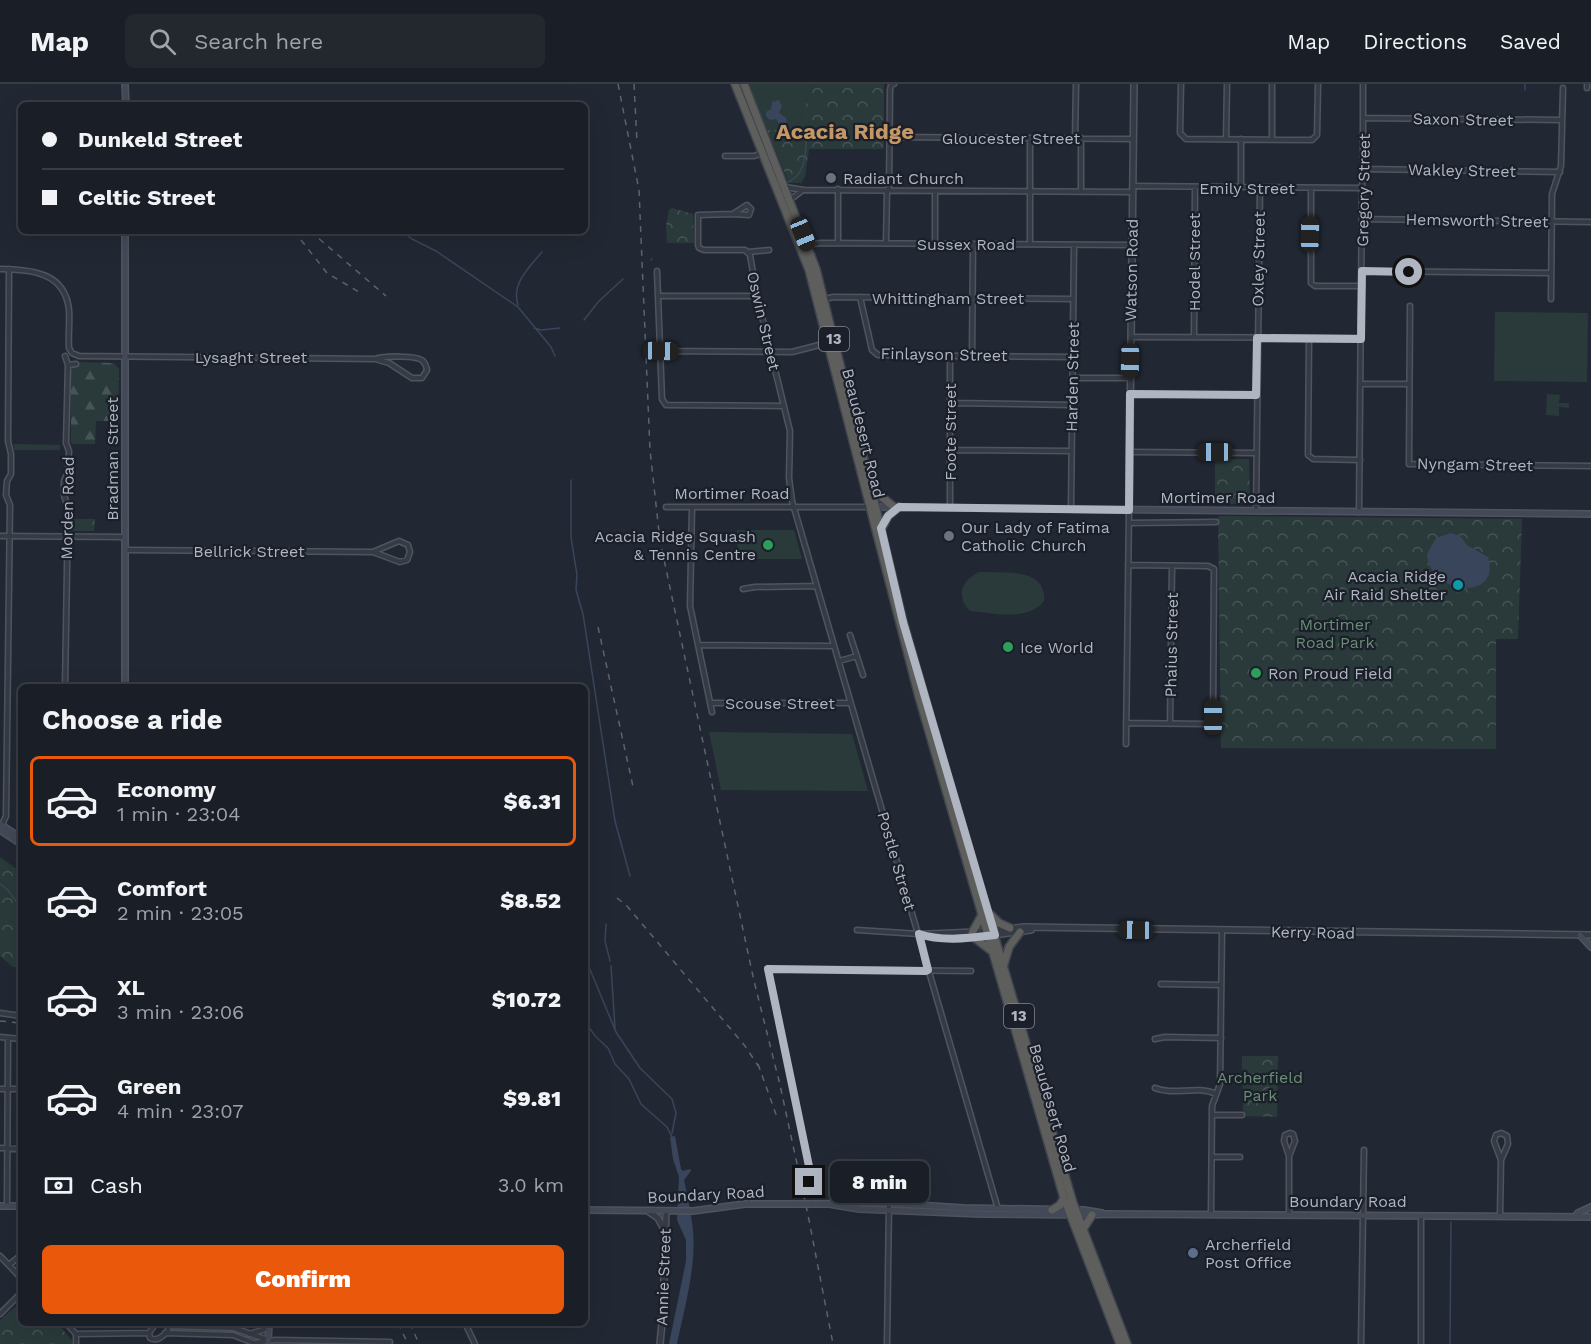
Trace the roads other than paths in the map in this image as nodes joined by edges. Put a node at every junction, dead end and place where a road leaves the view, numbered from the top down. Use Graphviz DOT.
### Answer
graph roads {
  1 [pos="125,84"];
  2 [pos="735,84"];
  3 [pos="744,84"];
  4 [pos="1076,84"];
  5 [pos="1134,84"];
  6 [pos="1181,84"];
  7 [pos="1227,84"];
  8 [pos="1272,84"];
  9 [pos="1317,84"];
  10 [pos="1364,84"];
  11 [pos="892,85"];
  12 [pos="1563,88"];
  13 [pos="126,102"];
  14 [pos="1363,118"];
  15 [pos="1562,120"];
  16 [pos="890,137"];
  17 [pos="1030,138"];
  18 [pos="1075,138"];
  19 [pos="1081,138"];
  20 [pos="1133,139"];
  21 [pos="1226,139"];
  22 [pos="1241,139"];
  23 [pos="1272,139"];
  24 [pos="763,153"];
  25 [pos="725,156"];
  26 [pos="1365,169"];
  27 [pos="1560,172"];
  28 [pos="784,187"];
  29 [pos="1195,187"];
  30 [pos="1241,187"];
  31 [pos="1260,188"];
  32 [pos="1311,188"];
  33 [pos="1362,188"];
  34 [pos="838,189"];
  35 [pos="1132,189"];
  36 [pos="804,190"];
  37 [pos="888,190"];
  38 [pos="935,191"];
  39 [pos="1030,191"];
  40 [pos="1081,192"];
  41 [pos="790,201"];
  42 [pos="733,214"];
  43 [pos="1362,219"];
  44 [pos="1552,221"];
  45 [pos="1591,222"];
  46 [pos="125,234"];
  47 [pos="838,243"];
  48 [pos="886,243"];
  49 [pos="935,243"];
  50 [pos="973,244"];
  51 [pos="1030,244"];
  52 [pos="1074,245"];
  53 [pos="1131,245"];
  54 [pos="804,247"];
  55 [pos="769,250"];
  56 [pos="748,252"];
  57 [pos="0,269"];
  58 [pos="9,269"];
  59 [pos="657,271"];
  60 [pos="1362,271"];
  61 [pos="1551,273"];
  62 [pos="1362,286"];
  63 [pos="658,296"];
  64 [pos="757,296"];
  65 [pos="860,297"];
  66 [pos="972,298"];
  67 [pos="1551,298"];
  68 [pos="824,299"];
  69 [pos="1073,299"];
  70 [pos="1410,306"];
  71 [pos="1131,336"];
  72 [pos="1194,337"];
  73 [pos="1257,338"];
  74 [pos="1309,338"];
  75 [pos="1361,339"];
  76 [pos="828,342"];
  77 [pos="661,351"];
  78 [pos="771,352"];
  79 [pos="65,356"];
  80 [pos="950,356"];
  81 [pos="972,356"];
  82 [pos="126,357"];
  83 [pos="1072,357"];
  84 [pos="375,359"];
  85 [pos="76,364"];
  86 [pos="68,365"];
  87 [pos="1072,378"];
  88 [pos="1130,378"];
  89 [pos="1361,384"];
  90 [pos="1409,384"];
  91 [pos="1130,394"];
  92 [pos="1256,395"];
  93 [pos="950,404"];
  94 [pos="1071,405"];
  95 [pos="784,406"];
  96 [pos="0,421"];
  97 [pos="8,421"];
  98 [pos="950,450"];
  99 [pos="1071,451"];
  100 [pos="1130,452"];
  101 [pos="1256,453"];
  102 [pos="1360,460"];
  103 [pos="1591,466"];
  104 [pos="872,488"];
  105 [pos="666,507"];
  106 [pos="692,507"];
  107 [pos="794,507"];
  108 [pos="873,507"];
  109 [pos="896,507"];
  110 [pos="950,508"];
  111 [pos="1071,509"];
  112 [pos="1129,510"];
  113 [pos="1256,511"];
  114 [pos="1359,512"];
  115 [pos="1591,514"];
  116 [pos="1216,522"];
  117 [pos="1129,523"];
  118 [pos="881,528"];
  119 [pos="0,536"];
  120 [pos="8,536"];
  121 [pos="66,537"];
  122 [pos="126,537"];
  123 [pos="125,550"];
  124 [pos="373,552"];
  125 [pos="1128,566"];
  126 [pos="1172,566"];
  127 [pos="816,586"];
  128 [pos="743,589"];
  129 [pos="850,634"];
  130 [pos="698,645"];
  131 [pos="834,646"];
  132 [pos="857,656"];
  133 [pos="839,661"];
  134 [pos="863,675"];
  135 [pos="65,684"];
  136 [pos="125,684"];
  137 [pos="710,703"];
  138 [pos="850,703"];
  139 [pos="712,712"];
  140 [pos="1126,723"];
  141 [pos="1170,724"];
  142 [pos="1126,744"];
  143 [pos="1,826"];
  144 [pos="18,836"];
  145 [pos="18,841"];
  146 [pos="985,914"];
  147 [pos="1010,928"];
  148 [pos="1036,928"];
  149 [pos="857,930"];
  150 [pos="1222,931"];
  151 [pos="1020,932"];
  152 [pos="991,933"];
  153 [pos="919,934"];
  154 [pos="974,935"];
  155 [pos="1580,935"];
  156 [pos="1591,935"];
  157 [pos="1591,946"];
  158 [pos="993,952"];
  159 [pos="1004,965"];
  160 [pos="928,970"];
  161 [pos="971,971"];
  162 [pos="1161,984"];
  163 [pos="1221,985"];
  164 [pos="0,1013"];
  165 [pos="18,1016"];
  166 [pos="0,1037"];
  167 [pos="8,1038"];
  168 [pos="1221,1038"];
  169 [pos="18,1039"];
  170 [pos="1155,1039"];
  171 [pos="1155,1088"];
  172 [pos="0,1089"];
  173 [pos="7,1089"];
  174 [pos="18,1089"];
  175 [pos="1216,1094"];
  176 [pos="1212,1115"];
  177 [pos="1242,1115"];
  178 [pos="0,1148"];
  179 [pos="7,1149"];
  180 [pos="18,1149"];
  181 [pos="1364,1150"];
  182 [pos="1289,1156"];
  183 [pos="1212,1157"];
  184 [pos="1240,1157"];
  185 [pos="1501,1161"];
  186 [pos="809,1182"];
  187 [pos="1064,1198"];
  188 [pos="3,1206"];
  189 [pos="889,1206"];
  190 [pos="1591,1207"];
  191 [pos="588,1210"];
  192 [pos="1052,1210"];
  193 [pos="648,1211"];
  194 [pos="666,1211"];
  195 [pos="999,1212"];
  196 [pos="1073,1213"];
  197 [pos="1106,1214"];
  198 [pos="1211,1214"];
  199 [pos="1092,1215"];
  200 [pos="1289,1215"];
  201 [pos="1363,1215"];
  202 [pos="1422,1215"];
  203 [pos="1500,1215"];
  204 [pos="1575,1217"];
  205 [pos="1591,1217"];
  206 [pos="1083,1229"];
  207 [pos="665,1230"];
  208 [pos="0,1256"];
  209 [pos="18,1258"];
  210 [pos="9,1265"];
  211 [pos="18,1275"];
  212 [pos="18,1296"];
  213 [pos="0,1314"];
  214 [pos="69,1326"];
  215 [pos="154,1326"];
  216 [pos="168,1326"];
  217 [pos="190,1326"];
  218 [pos="267,1326"];
  219 [pos="269,1326"];
  220 [pos="466,1326"];
  221 [pos="149,1333"];
  222 [pos="76,1334"];
  223 [pos="165,1334"];
  224 [pos="249,1334"];
  225 [pos="155,1342"];
  226 [pos="268,1342"];
  227 [pos="390,1342"];
  228 [pos="76,1344"];
  229 [pos="475,1344"];
  230 [pos="660,1344"];
  231 [pos="887,1344"];
  232 [pos="1120,1344"];
  233 [pos="1127,1344"];
  234 [pos="1361,1344"];
  235 [pos="1421,1344"];
  1 -- 13 [label="main road"];
  2 -- 24 [label="highway, Beaudesert Road / 13"];
  3 -- 28 [label="highway, Beaudesert Road / 13"];
  4 -- 18 [label="street"];
  5 -- 20 [label="street, Watson Road"];
  6 -- 21 [label="street"];
  7 -- 21 [label="street"];
  8 -- 23 [label="street"];
  9 -- 23 [label="street"];
  10 -- 14 [label="street, Gregory Street"];
  11 -- 16 [label="street"];
  12 -- 15 [label="street"];
  14 -- 15 [label="street, Saxon Street"];
  14 -- 26 [label="street, Gregory Street"];
  15 -- 27 [label="street"];
  16 -- 17 [label="street, Gloucester Street"];
  16 -- 37 [label="street"];
  17 -- 18 [label="street, Gloucester Street"];
  17 -- 39 [label="street"];
  18 -- 19 [label="street, Gloucester Street"];
  19 -- 20 [label="street, Gloucester Street"];
  19 -- 40 [label="street"];
  20 -- 35 [label="street, Watson Road"];
  21 -- 22 [label="street"];
  22 -- 23 [label="street"];
  22 -- 30 [label="street"];
  24 -- 25 [label="street"];
  24 -- 54 [label="highway, Beaudesert Road / 13"];
  26 -- 27 [label="street, Wakley Street"];
  26 -- 33 [label="street, Gregory Street"];
  27 -- 44 [label="street"];
  28 -- 36 [label="street, Emily Street"];
  28 -- 41 [label="highway, Beaudesert Road / 13"];
  29 -- 30 [label="street, Emily Street"];
  29 -- 35 [label="street, Emily Street"];
  29 -- 72 [label="street, Hodel Street"];
  30 -- 31 [label="street, Emily Street"];
  31 -- 32 [label="street, Emily Street"];
  31 -- 73 [label="street, Oxley Street"];
  32 -- 33 [label="street, Emily Street"];
  32 -- 62 [label="street"];
  33 -- 43 [label="street, Gregory Street"];
  34 -- 36 [label="street, Emily Street"];
  34 -- 37 [label="street, Emily Street"];
  34 -- 47 [label="street"];
  35 -- 40 [label="street, Emily Street"];
  35 -- 53 [label="street, Watson Road"];
  36 -- 41 [label="street"];
  37 -- 38 [label="street, Emily Street"];
  37 -- 48 [label="street"];
  38 -- 39 [label="street, Emily Street"];
  38 -- 49 [label="street"];
  39 -- 40 [label="street, Emily Street"];
  39 -- 51 [label="street"];
  41 -- 54 [label="highway, Beaudesert Road / 13"];
  42 -- 56 [label="street, Oswin Street"];
  43 -- 44 [label="street, Hemsworth Street"];
  43 -- 60 [label="street, Gregory Street"];
  44 -- 45 [label="street, Hemsworth Street"];
  44 -- 61 [label="street"];
  46 -- 82 [label="main road, Bradman Street"];
  47 -- 48 [label="street, Sussex Road"];
  47 -- 54 [label="street, Sussex Road"];
  48 -- 49 [label="street, Sussex Road"];
  49 -- 50 [label="street, Sussex Road"];
  50 -- 51 [label="street, Sussex Road"];
  50 -- 66 [label="street"];
  51 -- 52 [label="street, Sussex Road"];
  52 -- 53 [label="street, Sussex Road"];
  52 -- 69 [label="street, Harden Street"];
  53 -- 71 [label="street, Watson Road"];
  54 -- 68 [label="highway, Beaudesert Road / 13"];
  54 -- 76 [label="highway, Beaudesert Road / 13"];
  55 -- 56 [label="street"];
  56 -- 64 [label="street, Oswin Street"];
  57 -- 58 [label="street"];
  58 -- 82 [label="street, Lysaght Street"];
  58 -- 97 [label="street"];
  59 -- 63 [label="street"];
  60 -- 61 [label="street"];
  60 -- 62 [label="street, Gregory Street"];
  61 -- 67 [label="street"];
  62 -- 75 [label="street, Gregory Street"];
  63 -- 64 [label="street"];
  63 -- 77 [label="street"];
  64 -- 78 [label="street, Oswin Street"];
  65 -- 66 [label="street, Whittingham Street"];
  65 -- 68 [label="street, Whittingham Street"];
  65 -- 80 [label="street, Finlayson Street"];
  66 -- 69 [label="street, Whittingham Street"];
  66 -- 81 [label="street"];
  68 -- 104 [label="highway, Beaudesert Road / 13"];
  69 -- 83 [label="street, Harden Street"];
  70 -- 90 [label="street, Nyngam Street"];
  71 -- 72 [label="street"];
  71 -- 88 [label="street, Watson Road"];
  72 -- 73 [label="street"];
  73 -- 74 [label="street"];
  73 -- 92 [label="street, Oxley Street"];
  74 -- 75 [label="street"];
  74 -- 102 [label="street"];
  75 -- 89 [label="street, Gregory Street"];
  76 -- 78 [label="street"];
  76 -- 108 [label="highway, Beaudesert Road / 13"];
  77 -- 78 [label="street"];
  77 -- 95 [label="street"];
  78 -- 95 [label="street, Oswin Street"];
  79 -- 86 [label="street, Morden Road"];
  80 -- 81 [label="street, Finlayson Street"];
  80 -- 93 [label="street, Foote Street"];
  81 -- 83 [label="street, Finlayson Street"];
  82 -- 84 [label="street, Lysaght Street"];
  82 -- 122 [label="main road, Bradman Street"];
  83 -- 87 [label="street, Harden Street"];
  84 -- 84 [label="street, Lysaght Street"];
  85 -- 86 [label="street"];
  86 -- 121 [label="street, Morden Road"];
  87 -- 88 [label="street"];
  87 -- 94 [label="street, Harden Street"];
  88 -- 91 [label="street, Watson Road"];
  89 -- 90 [label="street"];
  89 -- 102 [label="street, Gregory Street"];
  90 -- 103 [label="street, Nyngam Street"];
  91 -- 92 [label="street"];
  91 -- 100 [label="street, Watson Road"];
  92 -- 101 [label="street, Oxley Street"];
  93 -- 94 [label="street"];
  93 -- 98 [label="street, Foote Street"];
  94 -- 99 [label="street, Harden Street"];
  95 -- 107 [label="street, Oswin Street"];
  96 -- 97 [label="street"];
  97 -- 120 [label="street"];
  98 -- 99 [label="street"];
  98 -- 110 [label="street, Foote Street"];
  99 -- 111 [label="street, Harden Street"];
  100 -- 101 [label="street"];
  100 -- 112 [label="street, Watson Road"];
  101 -- 113 [label="street, Oxley Street"];
  102 -- 114 [label="street, Gregory Street"];
  104 -- 108 [label="highway, Beaudesert Road / 13"];
  104 -- 109 [label="highway"];
  105 -- 106 [label="street, Mortimer Road"];
  106 -- 107 [label="street, Mortimer Road"];
  106 -- 130 [label="street"];
  107 -- 108 [label="street, Mortimer Road"];
  107 -- 127 [label="street, Postle Street"];
  108 -- 109 [label="main road, Mortimer Road"];
  108 -- 118 [label="highway, Beaudesert Road / 13"];
  108 -- 146 [label="highway, Beaudesert Road / 13"];
  109 -- 110 [label="main road, Mortimer Road"];
  109 -- 118 [label="highway"];
  110 -- 111 [label="main road, Mortimer Road"];
  111 -- 112 [label="main road, Mortimer Road"];
  112 -- 113 [label="main road, Mortimer Road"];
  112 -- 117 [label="street, Watson Road"];
  113 -- 114 [label="main road, Mortimer Road"];
  114 -- 115 [label="main road, Mortimer Road"];
  116 -- 117 [label="street, Mortimer Road"];
  117 -- 125 [label="street, Watson Road"];
  118 -- 146 [label="highway, Beaudesert Road / 13"];
  119 -- 120 [label="street"];
  120 -- 121 [label="street"];
  120 -- 143 [label="street"];
  121 -- 122 [label="street"];
  121 -- 135 [label="street, Morden Road"];
  122 -- 123 [label="main road, Bradman Street"];
  123 -- 124 [label="street, Bellrick Street"];
  123 -- 136 [label="main road, Bradman Street"];
  124 -- 124 [label="street, Bellrick Street"];
  125 -- 126 [label="street"];
  125 -- 140 [label="street, Watson Road"];
  126 -- 141 [label="street, Phaius Street"];
  126 -- 141 [label="street"];
  127 -- 128 [label="street"];
  127 -- 131 [label="street, Postle Street"];
  129 -- 132 [label="street"];
  130 -- 131 [label="street"];
  130 -- 137 [label="street"];
  131 -- 133 [label="street, Postle Street"];
  132 -- 133 [label="street"];
  132 -- 134 [label="street"];
  133 -- 138 [label="street, Postle Street"];
  137 -- 138 [label="street, Scouse Street"];
  137 -- 139 [label="street"];
  138 -- 153 [label="street, Postle Street"];
  140 -- 141 [label="street"];
  140 -- 142 [label="street, Watson Road"];
  143 -- 144 [label="main road"];
  143 -- 145 [label="main road"];
  146 -- 147 [label="highway"];
  146 -- 152 [label="highway, Beaudesert Road / 13"];
  146 -- 154 [label="highway"];
  147 -- 148 [label="street, Kerry Road"];
  147 -- 152 [label="street, Kerry Road"];
  148 -- 150 [label="street, Kerry Road"];
  148 -- 151 [label="street, Kerry Road"];
  149 -- 153 [label="street, Kerry Road"];
  150 -- 155 [label="street, Kerry Road"];
  150 -- 163 [label="street"];
  151 -- 152 [label="street, Kerry Road"];
  151 -- 159 [label="highway"];
  152 -- 154 [label="street, Kerry Road"];
  152 -- 158 [label="highway, Beaudesert Road / 13"];
  152 -- 159 [label="highway, Beaudesert Road / 13"];
  153 -- 154 [label="street, Kerry Road"];
  153 -- 160 [label="street, Postle Street"];
  154 -- 158 [label="highway"];
  155 -- 156 [label="street, Kerry Road"];
  155 -- 157 [label="main road"];
  158 -- 187 [label="highway, Beaudesert Road / 13"];
  159 -- 196 [label="highway, Beaudesert Road / 13"];
  160 -- 161 [label="street"];
  160 -- 186 [label="street"];
  160 -- 195 [label="street, Postle Street"];
  162 -- 163 [label="street"];
  163 -- 168 [label="street"];
  164 -- 165 [label="street"];
  166 -- 167 [label="street"];
  167 -- 169 [label="street"];
  167 -- 173 [label="street"];
  168 -- 170 [label="street"];
  168 -- 175 [label="street"];
  171 -- 175 [label="street"];
  172 -- 173 [label="street"];
  173 -- 174 [label="street"];
  173 -- 179 [label="street"];
  175 -- 176 [label="street"];
  176 -- 177 [label="street"];
  176 -- 183 [label="street"];
  178 -- 179 [label="street"];
  179 -- 180 [label="street"];
  179 -- 188 [label="street"];
  181 -- 201 [label="street"];
  182 -- 182 [label="street"];
  182 -- 200 [label="street"];
  183 -- 184 [label="street"];
  183 -- 198 [label="street"];
  185 -- 185 [label="street"];
  185 -- 203 [label="street"];
  187 -- 192 [label="highway"];
  187 -- 196 [label="highway, Beaudesert Road / 13"];
  189 -- 194 [label="main road, Boundary Road, bridge"];
  189 -- 195 [label="main road, Boundary Road"];
  189 -- 231 [label="street"];
  190 -- 204 [label="main road"];
  191 -- 193 [label="main road, Boundary Road"];
  192 -- 195 [label="main road, Boundary Road"];
  192 -- 196 [label="main road, Boundary Road"];
  193 -- 194 [label="main road, Boundary Road"];
  193 -- 207 [label="street"];
  194 -- 207 [label="street, Annie Street"];
  195 -- 196 [label="main road, Boundary Road"];
  196 -- 197 [label="main road, Boundary Road"];
  196 -- 199 [label="main road, Boundary Road"];
  196 -- 206 [label="highway, Beaudesert Road / 13"];
  196 -- 232 [label="highway, Beaudesert Road / 13"];
  197 -- 198 [label="main road, Boundary Road"];
  197 -- 199 [label="main road, Boundary Road"];
  198 -- 200 [label="main road, Boundary Road"];
  199 -- 206 [label="highway"];
  200 -- 201 [label="main road, Boundary Road"];
  201 -- 202 [label="main road, Boundary Road"];
  201 -- 234 [label="street"];
  202 -- 203 [label="main road, Boundary Road"];
  202 -- 235 [label="street"];
  203 -- 204 [label="main road, Boundary Road"];
  204 -- 205 [label="main road, Boundary Road"];
  206 -- 233 [label="highway, Beaudesert Road / 13"];
  207 -- 230 [label="street, Annie Street"];
  208 -- 210 [label="street"];
  209 -- 210 [label="street"];
  210 -- 211 [label="street"];
  212 -- 213 [label="street"];
  214 -- 222 [label="street"];
  215 -- 221 [label="street"];
  216 -- 223 [label="street"];
  217 -- 224 [label="street"];
  218 -- 224 [label="street"];
  219 -- 226 [label="main road"];
  220 -- 229 [label="street"];
  221 -- 222 [label="street"];
  221 -- 225 [label="street"];
  222 -- 228 [label="street"];
  223 -- 225 [label="street"];
  223 -- 226 [label="street"];
  224 -- 226 [label="street"];
  226 -- 227 [label="street"];
}
